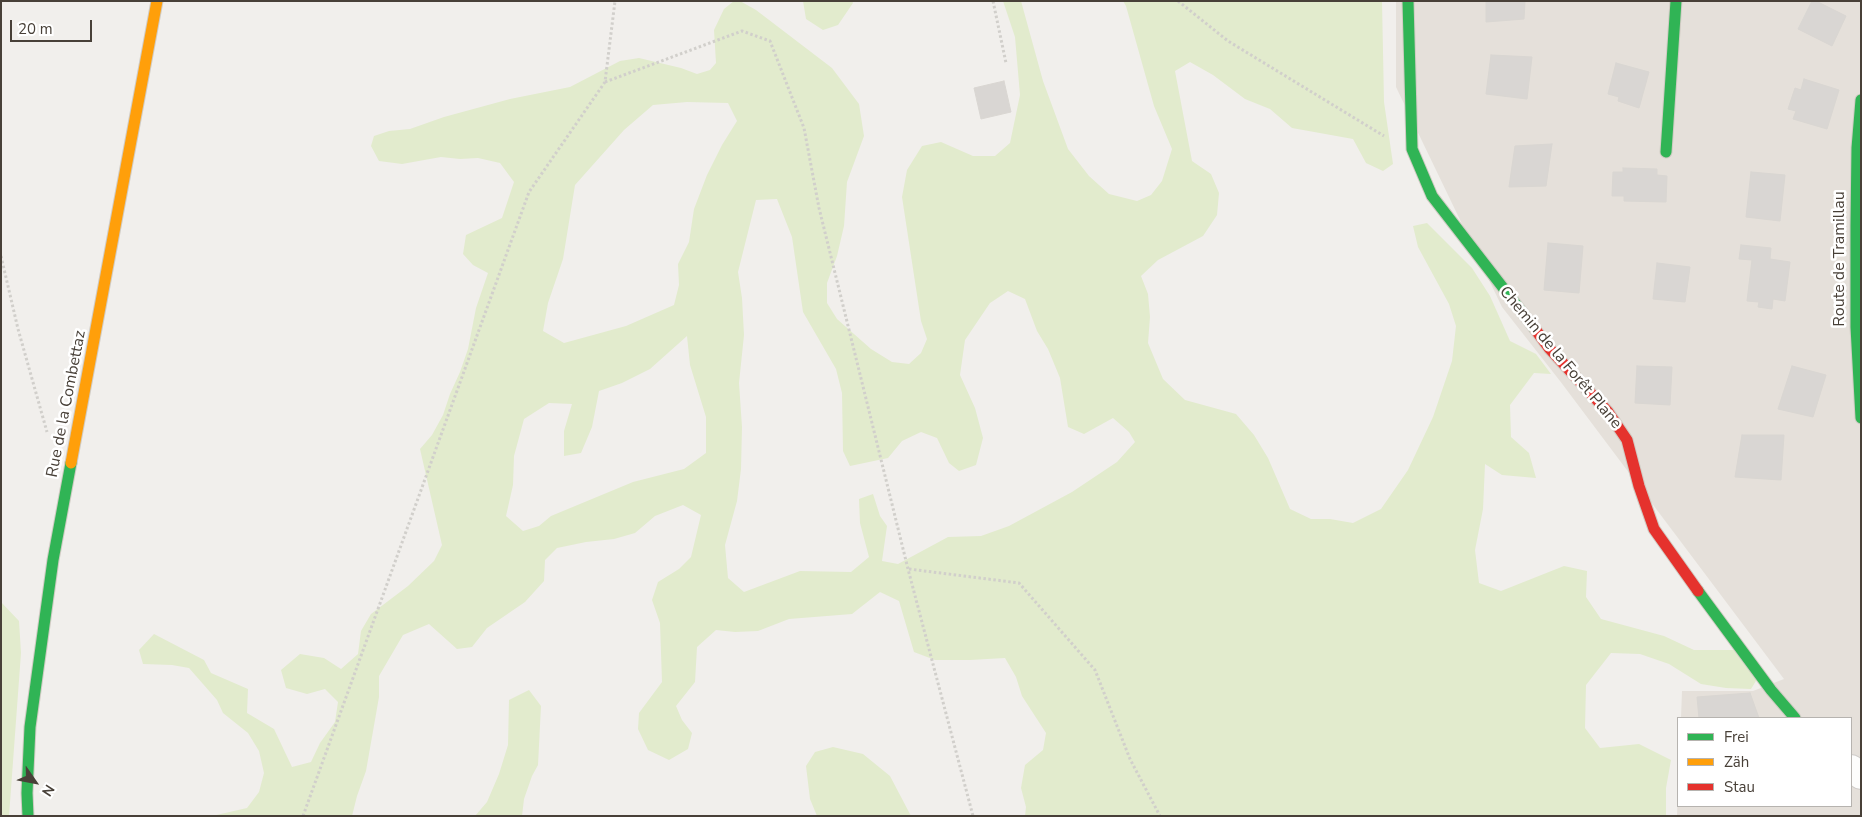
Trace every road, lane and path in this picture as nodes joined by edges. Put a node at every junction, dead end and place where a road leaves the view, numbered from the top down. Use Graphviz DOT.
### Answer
graph roads {
  1 [pos="157,1"];
  2 [pos="615,1"];
  3 [pos="993,1"];
  4 [pos="1178,1"];
  5 [pos="1408,1"];
  6 [pos="1676,1"];
  7 [pos="1006,63"];
  8 [pos="605,82"];
  9 [pos="1861,100"];
  10 [pos="1412,149"];
  11 [pos="1666,152"];
  12 [pos="1,256"];
  13 [pos="1861,418"];
  14 [pos="49,441"];
  15 [pos="908,569"];
  16 [pos="1794,717"];
  17 [pos="28,816"];
  18 [pos="303,816"];
  19 [pos="973,816"];
  20 [pos="1160,816"];
  1 -- 17 [label="street, Rue de la Combettaz"];
  2 -- 8 [label="path"];
  3 -- 7 [label="path"];
  4 -- 10 [label="path"];
  5 -- 10 [label="street, Chemin de la Forêt Plane"];
  6 -- 11 [label="street"];
  8 -- 15 [label="path"];
  8 -- 18 [label="path"];
  9 -- 13 [label="street, Route de Tramillau"];
  10 -- 16 [label="street, Chemin de la Forêt Plane"];
  12 -- 14 [label="path"];
  15 -- 19 [label="path"];
  15 -- 20 [label="path"];
}
